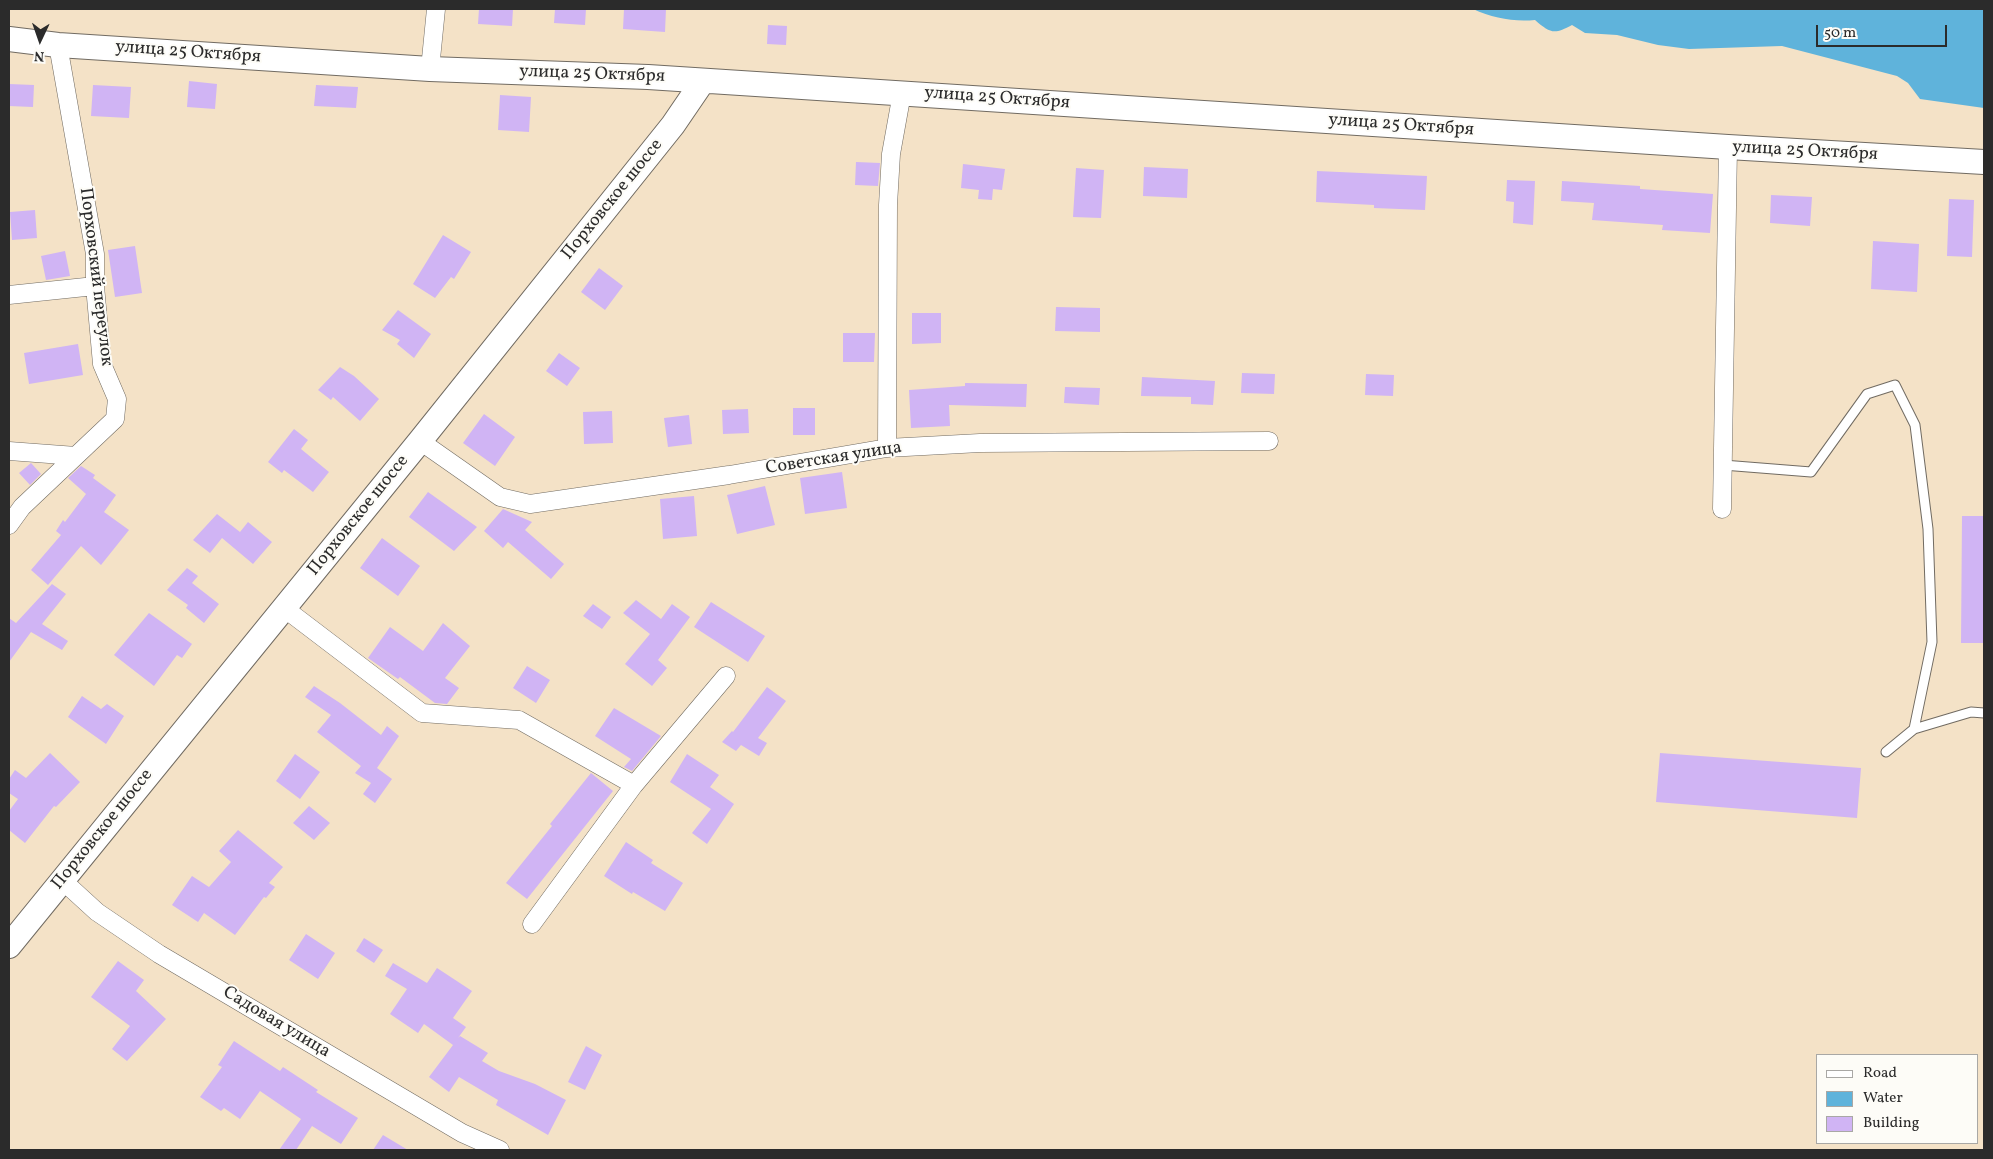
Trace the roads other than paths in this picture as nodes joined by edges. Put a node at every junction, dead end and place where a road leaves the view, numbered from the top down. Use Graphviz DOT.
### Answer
graph roads {
  1 [pos="436,9"];
  2 [pos="9,39"];
  3 [pos="58,45"];
  4 [pos="430,69"];
  5 [pos="703,81"];
  6 [pos="902,93"];
  7 [pos="1728,147"];
  8 [pos="1984,162"];
  9 [pos="95,286"];
  10 [pos="9,296"];
  11 [pos="1269,441"];
  12 [pos="420,442"];
  13 [pos="887,448"];
  14 [pos="9,451"];
  15 [pos="76,456"];
  16 [pos="1723,466"];
  17 [pos="1722,509"];
  18 [pos="9,525"];
  19 [pos="284,608"];
  20 [pos="726,676"];
  21 [pos="1984,713"];
  22 [pos="1914,729"];
  23 [pos="1886,752"];
  24 [pos="634,785"];
  25 [pos="62,880"];
  26 [pos="532,924"];
  27 [pos="9,946"];
  28 [pos="500,1150"];
  1 -- 4 [label="street"];
  2 -- 3 [label="main road, улица 25 Октября"];
  3 -- 4 [label="main road, улица 25 Октября"];
  3 -- 9 [label="street, Порховский переулок"];
  4 -- 5 [label="main road, улица 25 Октября"];
  5 -- 6 [label="main road, улица 25 Октября"];
  5 -- 12 [label="main road, Порховское шоссе"];
  6 -- 7 [label="main road, улица 25 Октября"];
  6 -- 13 [label="street"];
  7 -- 8 [label="main road, улица 25 Октября"];
  7 -- 16 [label="street"];
  9 -- 10 [label="street"];
  9 -- 15 [label="street, Порховский переулок"];
  11 -- 13 [label="street, Советская улица"];
  12 -- 13 [label="street, Советская улица"];
  12 -- 19 [label="main road, Порховское шоссе"];
  14 -- 15 [label="street"];
  15 -- 18 [label="street, Порховский переулок"];
  16 -- 17 [label="street"];
  16 -- 22 [label="lane"];
  19 -- 24 [label="street"];
  19 -- 25 [label="main road, Порховское шоссе"];
  20 -- 24 [label="street"];
  21 -- 22 [label="lane"];
  22 -- 23 [label="lane"];
  24 -- 26 [label="street"];
  25 -- 27 [label="main road, Порховское шоссе"];
  25 -- 28 [label="street, Садовая улица"];
}
